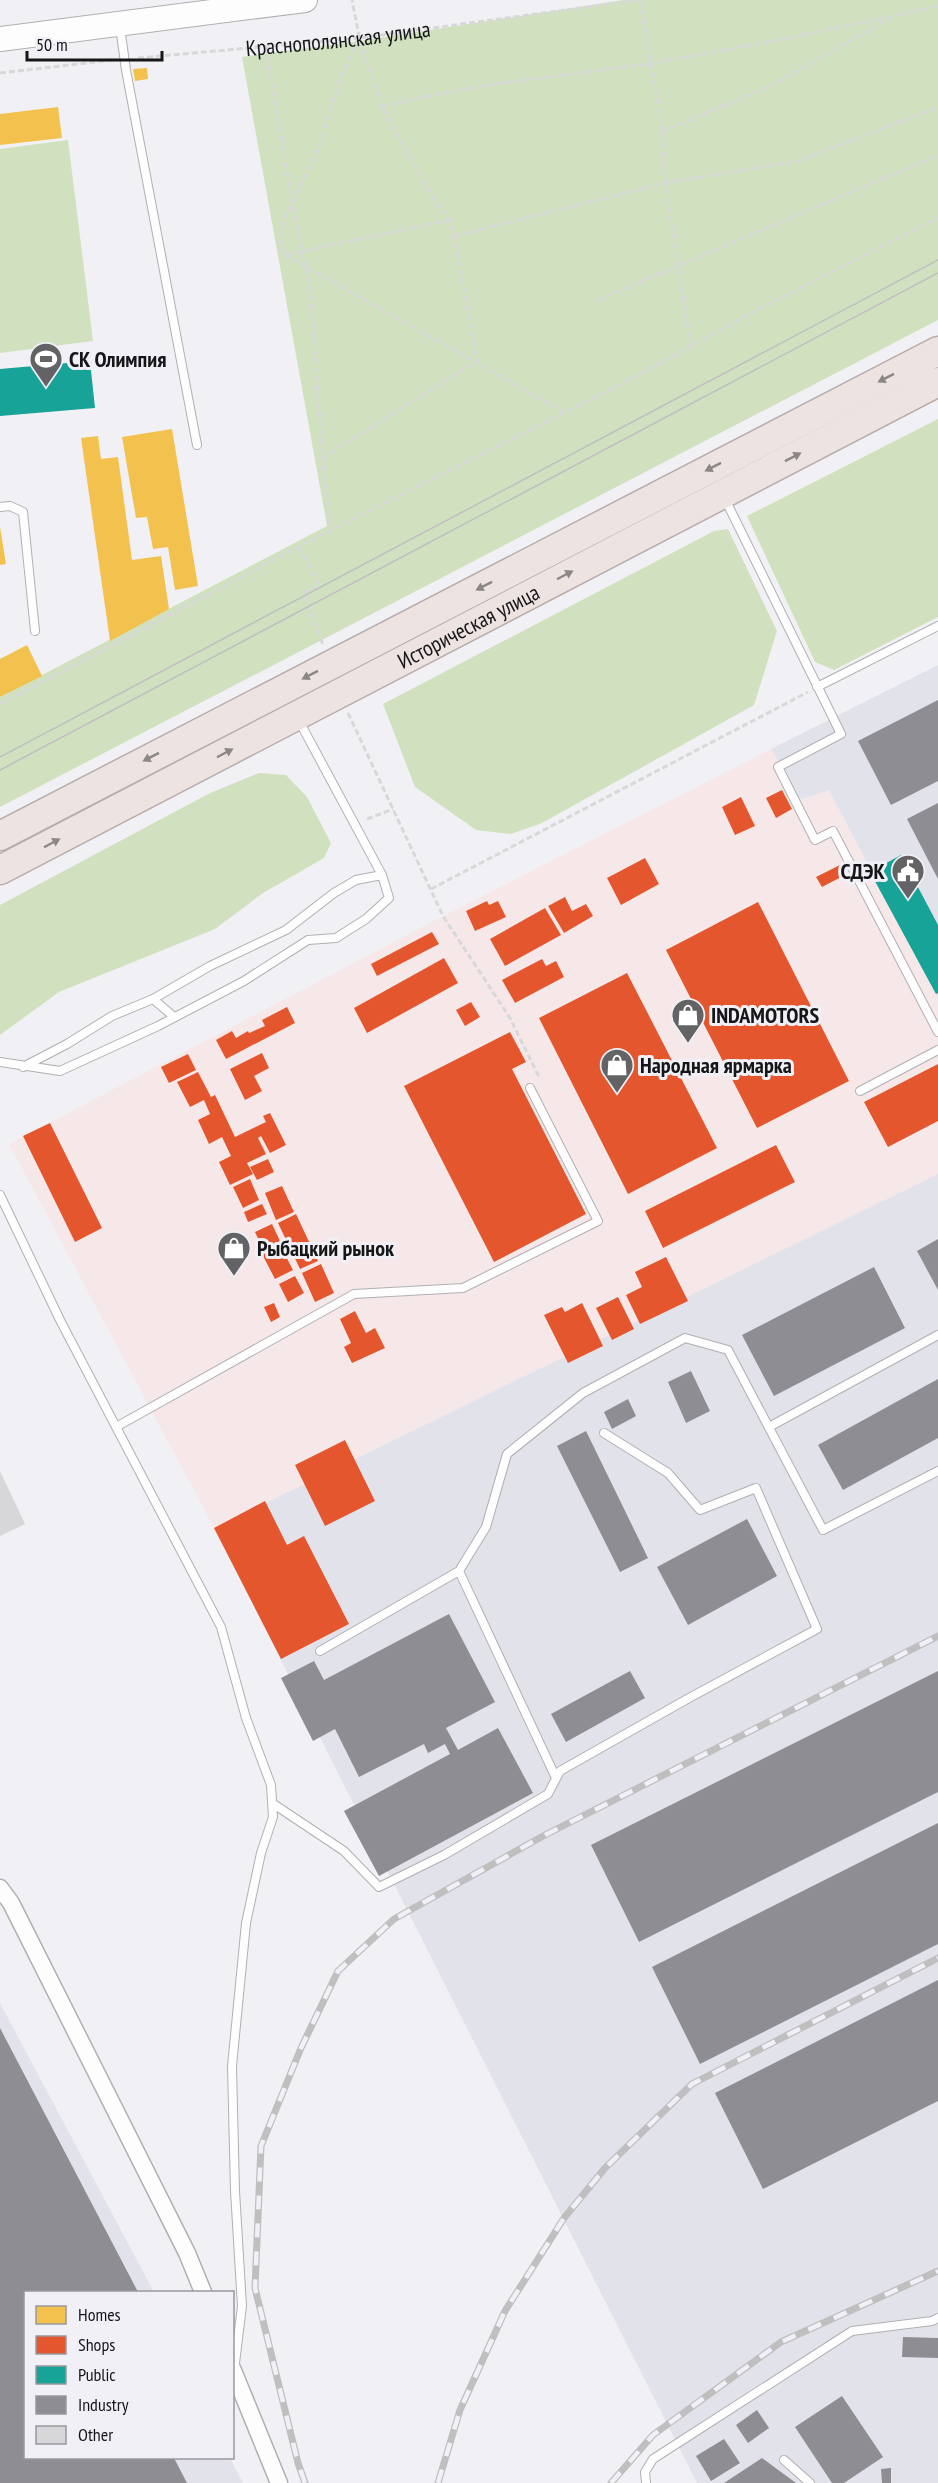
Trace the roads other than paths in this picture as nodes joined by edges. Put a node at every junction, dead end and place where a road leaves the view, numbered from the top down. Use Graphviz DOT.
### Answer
graph roads {
  1 [pos="305,0"];
  2 [pos="120,23"];
  3 [pos="0,39"];
  4 [pos="938,351"];
  5 [pos="938,382"];
  6 [pos="197,445"];
  7 [pos="722,493"];
  8 [pos="0,507"];
  9 [pos="938,626"];
  10 [pos="35,631"];
  11 [pos="817,687"];
  12 [pos="296,716"];
  13 [pos="0,836"];
  14 [pos="0,870"];
  15 [pos="381,875"];
  16 [pos="153,999"];
  17 [pos="172,1016"];
  18 [pos="938,1032"];
  19 [pos="938,1050"];
  20 [pos="0,1062"];
  21 [pos="23,1067"];
  22 [pos="531,1088"];
  23 [pos="860,1091"];
  24 [pos="0,1195"];
  25 [pos="938,1335"];
  26 [pos="116,1427"];
  27 [pos="769,1427"];
  28 [pos="604,1432"];
  29 [pos="938,1471"];
  30 [pos="459,1571"];
  31 [pos="320,1651"];
  32 [pos="556,1778"];
  33 [pos="272,1803"];
  34 [pos="0,1888"];
  35 [pos="203,2291"];
  36 [pos="938,2318"];
  37 [pos="234,2363"];
  38 [pos="234,2372"];
  39 [pos="784,2460"];
  40 [pos="279,2483"];
  41 [pos="646,2483"];
  42 [pos="810,2483"];
  1 -- 2 [label="main road, Краснополянская улица"];
  2 -- 3 [label="main road, Краснополянская улица"];
  2 -- 6 [label="lane"];
  4 -- 13 [label="highway, Историческая улица, one-way"];
  7 -- 5 [label="highway, Историческая улица, one-way"];
  7 -- 11 [label="lane"];
  12 -- 7 [label="highway, Историческая улица, one-way"];
  8 -- 10 [label="lane"];
  9 -- 11 [label="lane"];
  11 -- 18 [label="lane"];
  14 -- 12 [label="highway, Историческая улица, one-way"];
  12 -- 15 [label="lane"];
  15 -- 16 [label="lane"];
  15 -- 17 [label="lane"];
  16 -- 17 [label="lane"];
  16 -- 21 [label="lane"];
  17 -- 21 [label="lane"];
  19 -- 23 [label="lane"];
  20 -- 21 [label="lane"];
  22 -- 26 [label="lane"];
  24 -- 26 [label="lane"];
  25 -- 27 [label="lane"];
  26 -- 33 [label="lane"];
  27 -- 29 [label="lane"];
  27 -- 30 [label="lane"];
  28 -- 32 [label="lane"];
  30 -- 31 [label="lane"];
  30 -- 32 [label="lane"];
  32 -- 33 [label="lane"];
  33 -- 37 [label="lane"];
  34 -- 35 [label="street"];
  36 -- 41 [label="lane"];
  38 -- 40 [label="street"];
  39 -- 42 [label="lane"];
}
